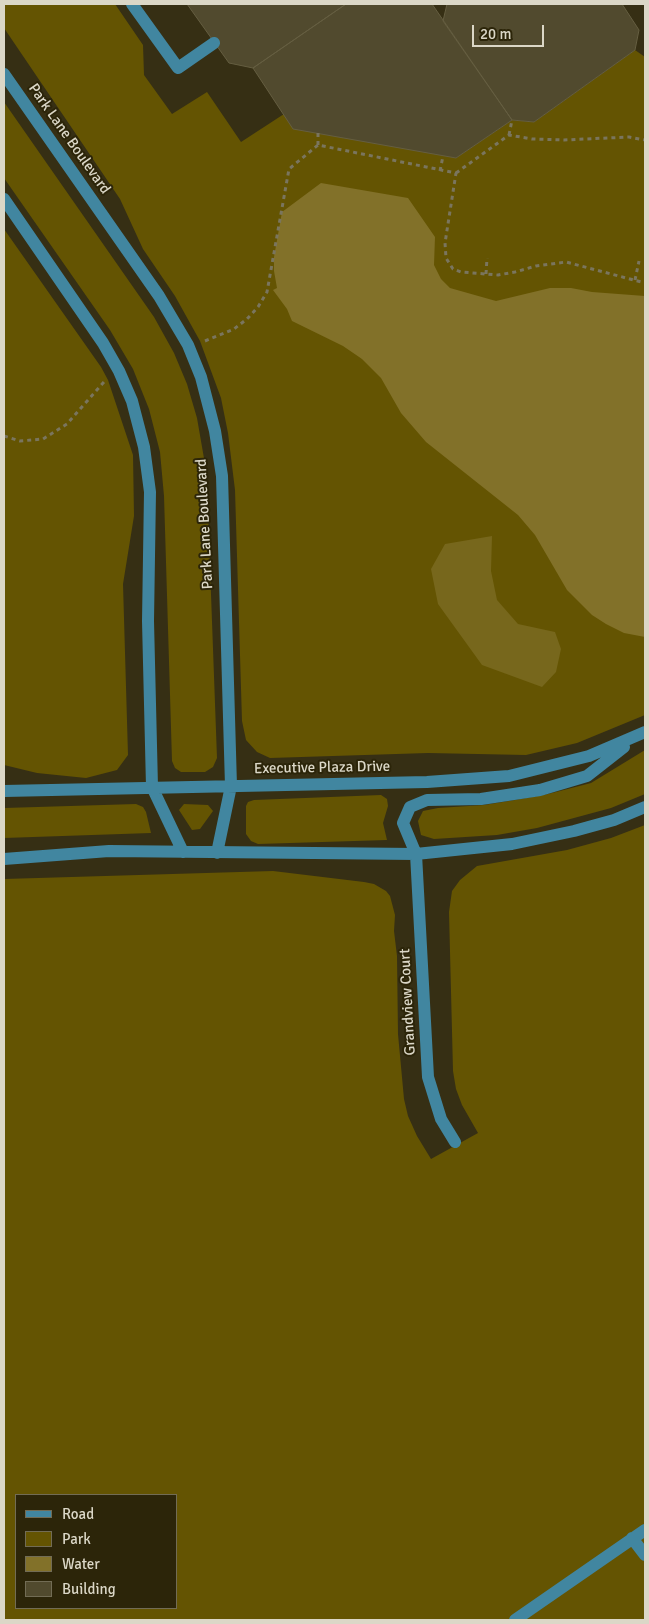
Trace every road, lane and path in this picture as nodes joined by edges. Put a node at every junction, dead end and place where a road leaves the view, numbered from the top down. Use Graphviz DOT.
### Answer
graph roads {
  1 [pos="132,4"];
  2 [pos="214,43"];
  3 [pos="4,74"];
  4 [pos="512,120"];
  5 [pos="318,133"];
  6 [pos="509,135"];
  7 [pos="645,140"];
  8 [pos="318,145"];
  9 [pos="443,156"];
  10 [pos="440,171"];
  11 [pos="456,173"];
  12 [pos="4,199"];
  13 [pos="487,258"];
  14 [pos="639,261"];
  15 [pos="486,274"];
  16 [pos="635,280"];
  17 [pos="645,283"];
  18 [pos="188,345"];
  19 [pos="120,371"];
  20 [pos="4,436"];
  21 [pos="640,734"];
  22 [pos="231,786"];
  23 [pos="152,787"];
  24 [pos="4,791"];
  25 [pos="645,807"];
  26 [pos="183,852"];
  27 [pos="217,853"];
  28 [pos="416,854"];
  29 [pos="4,859"];
  30 [pos="455,1142"];
  31 [pos="645,1530"];
  32 [pos="632,1538"];
  33 [pos="645,1555"];
  34 [pos="514,1620"];
  1 -- 2 [label="street"];
  3 -- 18 [label="street, Park Lane Boulevard"];
  4 -- 6 [label="path"];
  5 -- 8 [label="path"];
  6 -- 7 [label="path"];
  6 -- 11 [label="path"];
  8 -- 10 [label="path"];
  8 -- 18 [label="path"];
  9 -- 10 [label="path"];
  10 -- 11 [label="path"];
  11 -- 15 [label="path"];
  12 -- 19 [label="street"];
  13 -- 15 [label="path"];
  14 -- 16 [label="path"];
  15 -- 16 [label="path"];
  16 -- 17 [label="path"];
  18 -- 22 [label="street, Park Lane Boulevard"];
  19 -- 20 [label="path"];
  19 -- 23 [label="street"];
  21 -- 22 [label="street, Executive Plaza Drive"];
  21 -- 28 [label="street, Executive Plaza Drive"];
  22 -- 23 [label="street, Executive Plaza Drive"];
  22 -- 27 [label="street, Park Lane Boulevard"];
  23 -- 24 [label="street, Executive Plaza Drive"];
  23 -- 26 [label="street"];
  25 -- 28 [label="street"];
  26 -- 27 [label="street"];
  26 -- 29 [label="street"];
  27 -- 28 [label="street"];
  28 -- 30 [label="street, Grandview Court"];
  31 -- 32 [label="street"];
  32 -- 33 [label="street"];
  32 -- 34 [label="street"];
}
